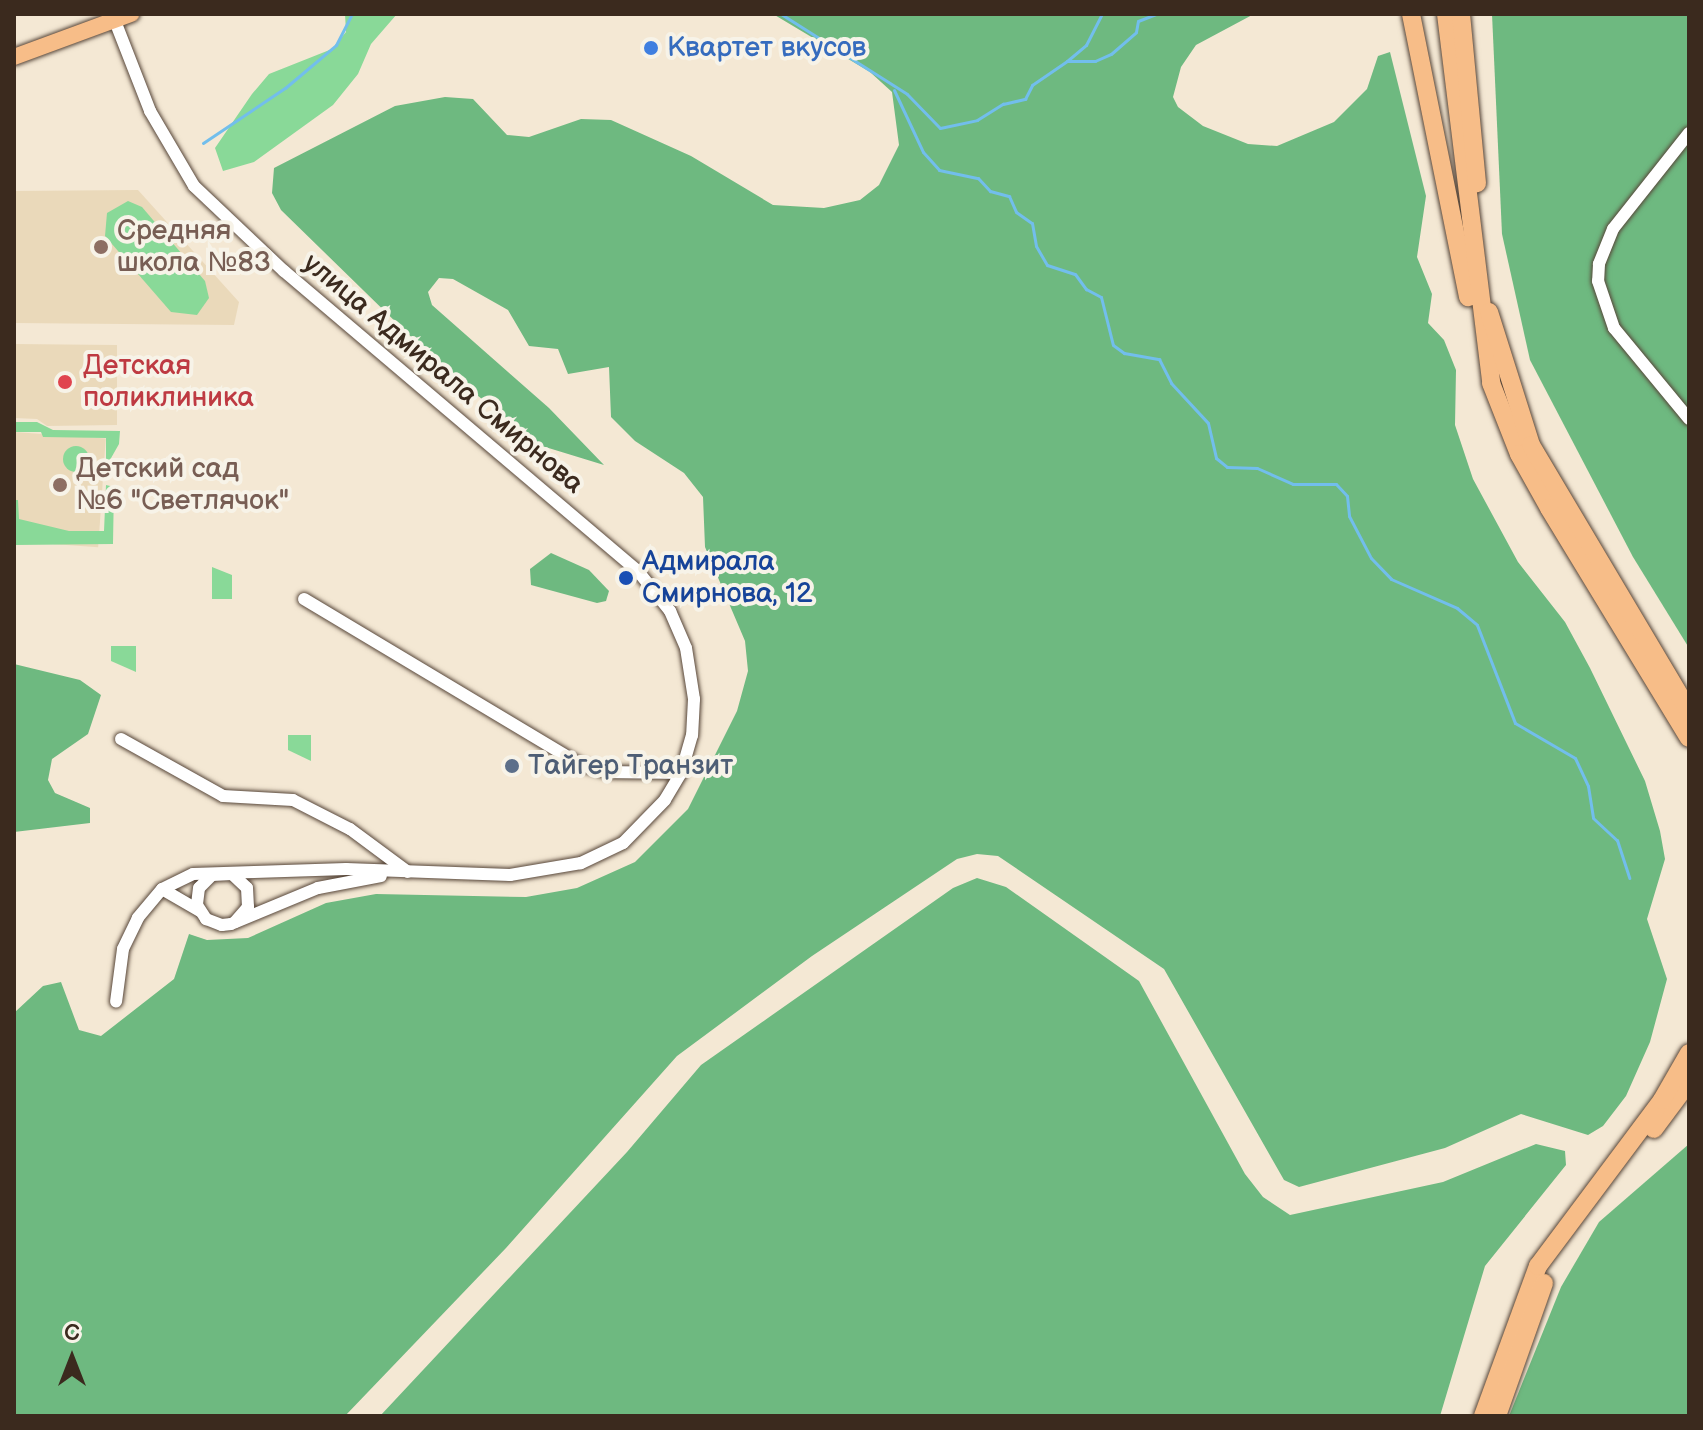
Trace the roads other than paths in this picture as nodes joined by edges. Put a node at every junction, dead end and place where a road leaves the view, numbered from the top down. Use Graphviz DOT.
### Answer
graph roads {
  1 [pos="131,14"];
  2 [pos="1411,14"];
  3 [pos="1446,14"];
  4 [pos="1461,14"];
  5 [pos="115,21"];
  6 [pos="14,57"];
  7 [pos="1689,133"];
  8 [pos="1481,336"];
  9 [pos="1689,419"];
  10 [pos="304,599"];
  11 [pos="1689,711"];
  12 [pos="1689,738"];
  13 [pos="121,739"];
  14 [pos="681,773"];
  15 [pos="222,872"];
  16 [pos="408,872"];
  17 [pos="162,889"];
  18 [pos="200,911"];
  19 [pos="235,922"];
  20 [pos="116,1002"];
  21 [pos="1689,1053"];
  22 [pos="1689,1082"];
  23 [pos="1483,1416"];
  24 [pos="1497,1416"];
  1 -- 5 [label="main road"];
  2 -- 8 [label="highway"];
  3 -- 8 [label="highway"];
  4 -- 11 [label="highway"];
  5 -- 6 [label="main road"];
  5 -- 14 [label="street, улица Адмирала Смирнова"];
  7 -- 9 [label="street"];
  8 -- 12 [label="highway"];
  10 -- 14 [label="street"];
  13 -- 16 [label="street"];
  14 -- 16 [label="street, улица Адмирала Смирнова"];
  15 -- 16 [label="street, улица Адмирала Смирнова"];
  15 -- 17 [label="street, улица Адмирала Смирнова"];
  15 -- 18 [label="street"];
  15 -- 19 [label="street"];
  16 -- 19 [label="street"];
  17 -- 18 [label="street"];
  17 -- 20 [label="street"];
  18 -- 19 [label="street"];
  21 -- 23 [label="highway"];
  22 -- 24 [label="highway"];
}
